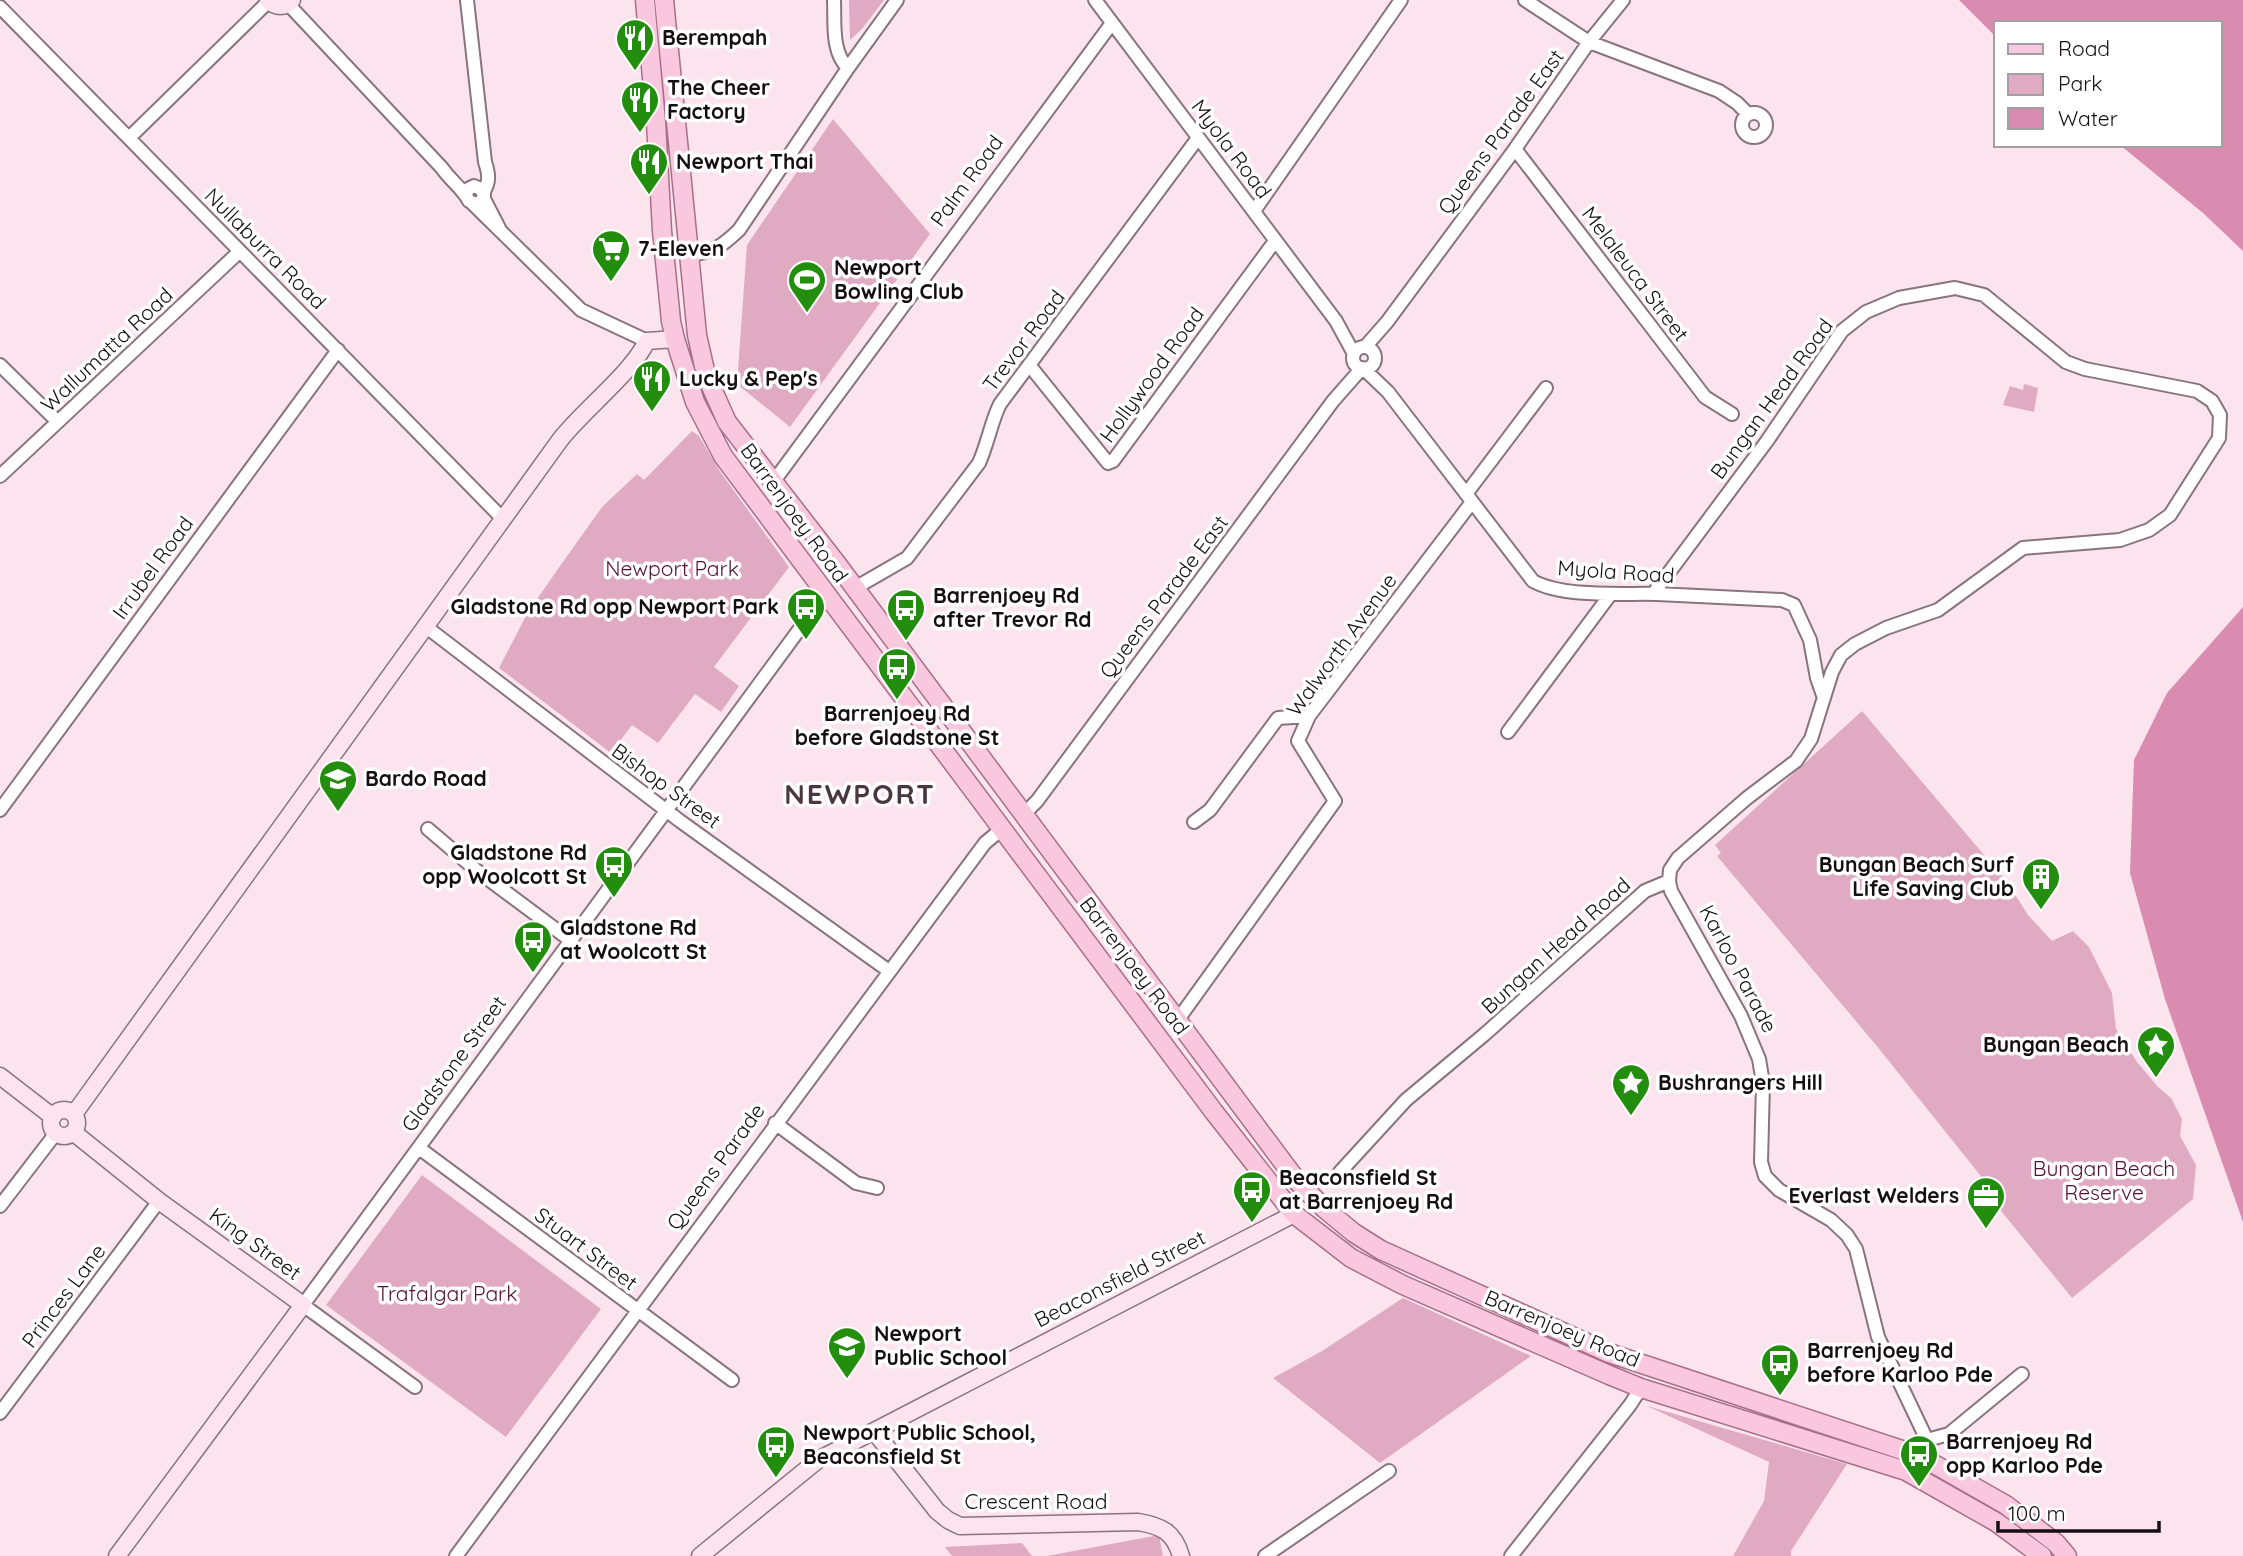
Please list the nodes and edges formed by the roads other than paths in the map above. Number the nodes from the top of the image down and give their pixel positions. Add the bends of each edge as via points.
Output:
1 (467, 0) edge
2 (645, 0) edge
3 (664, 0) edge
4 (834, 0) edge
5 (897, 0) edge
6 (1095, 0) edge
7 (1401, 0) edge
8 (1525, 0) edge
9 (1623, 0) edge
10 (269, 1) edge
11 (290, 2) edge
12 (0, 7) edge
13 (1112, 23) junction
14 (1589, 42) junction
15 (848, 68) junction
16 (1748, 114) dead end
17 (130, 137) junction
18 (1198, 138) junction
19 (1515, 149) junction
20 (475, 194) junction
21 (1254, 211) junction
22 (662, 231) junction
23 (1275, 241) junction
24 (239, 252) junction
25 (690, 254) junction
26 (666, 277) junction
27 (697, 335) junction
28 (675, 339) junction
29 (647, 341) junction
30 (338, 350) junction
31 (1364, 358) junction
32 (0, 365) edge
33 (1030, 366) junction
34 (1546, 388) dead end
35 (1732, 414) dead end
36 (58, 422) junction
37 (0, 476) edge
38 (774, 481) junction
39 (755, 497) junction
40 (1469, 498) junction
41 (503, 519) junction
42 (855, 588) junction
43 (1653, 594) junction
44 (1610, 595) junction
45 (828, 598) junction
46 (425, 626) junction
47 (1824, 698) junction
48 (1309, 716) junction
49 (1508, 732) dead end
50 (0, 810) edge
51 (667, 810) junction
52 (1023, 815) junction
53 (1194, 822) dead end
54 (1003, 828) junction
55 (428, 829) dead end
56 (1669, 881) junction
57 (570, 940) junction
58 (889, 971) junction
59 (1177, 1021) junction
60 (0, 1076) edge
61 (74, 1114) junction
62 (775, 1123) junction
63 (55, 1125) junction
64 (74, 1132) junction
65 (419, 1148) junction
66 (1340, 1172) dead end
67 (877, 1188) dead end
68 (1314, 1200) junction
69 (159, 1201) junction
70 (0, 1206) edge
71 (1294, 1214) junction
72 (303, 1305) junction
73 (638, 1312) junction
74 (2022, 1374) dead end
75 (732, 1380) dead end
76 (415, 1387) dead end
77 (1641, 1388) junction
78 (0, 1413) edge
79 (874, 1431) junction
80 (1924, 1448) junction
81 (1389, 1471) dead end
82 (1924, 1480) junction
83 (117, 1556) edge
84 (456, 1556) edge
85 (700, 1556) edge
86 (1181, 1556) edge
87 (1265, 1556) edge
88 (1511, 1556) edge
89 (2042, 1556) edge
90 (2067, 1556) edge

1 - 20 street via 489,182
2 - 22 main road, Barrenjoey Road
3 - 25 main road, Barrenjoey Road
4 - 15 street via 836,46
5 - 15 street
6 - 13 street, Myola Road
7 - 21 street
8 - 14 street
9 - 14 street, Queens Parade East
10 - 11 street via 278,6
10 - 17 street
11 - 20 street via 442,168
12 - 17 street, Nullaburra Road
13 - 18 street, Myola Road
13 - 38 street, Palm Road
14 - 16 street via 1719,91
14 - 19 street, Queens Parade East
15 - 25 street via 739,230 714,250
17 - 24 street, Nullaburra Road
18 - 21 street, Myola Road
18 - 33 street, Trevor Road
19 - 31 street, Queens Parade East
19 - 35 street, Melaleuca Street via 1705,397
20 - 29 street via 499,228 581,310
21 - 23 street, Myola Road
22 - 25 main road
22 - 26 main road, Barrenjoey Road
23 - 31 street, Myola Road
23 - 33 street, Hollywood Road via 1113,461 1108,463
24 - 30 street, Nullaburra Road
24 - 36 street, Wallumatta Road
25 - 26 main road
25 - 27 main road, Barrenjoey Road
26 - 28 main road, Barrenjoey Road
27 - 28 main road
27 - 38 main road, Barrenjoey Road via 706,375 727,422
28 - 29 street
28 - 39 main road, Barrenjoey Road via 706,427
29 - 41 street via 633,362 569,428
30 - 41 street, Nullaburra Road
30 - 50 street, Irrubel Road
31 - 40 street, Myola Road
31 - 52 street, Queens Parade East
32 - 36 street
33 - 42 street, Trevor Road via 994,416 979,463 908,558
34 - 40 street, Walworth Avenue
36 - 37 street, Wallumatta Road
38 - 39 main road, Palm Road
38 - 42 main road, Barrenjoey Road
39 - 45 main road, Barrenjoey Road
40 - 44 street, Myola Road via 1533,581
40 - 48 street, Walworth Avenue
41 - 46 street
42 - 45 main road
42 - 52 main road, Barrenjoey Road
43 - 44 street, Myola Road
43 - 47 street, Myola Road via 1782,600 1794,605 1810,640
43 - 47 street, Bungan Head Road via 1842,331 1866,312 1899,298 1955,288 1984,295 2066,362 2197,391 2212,401 2220,415 2219,438 2169,515 2149,530 2120,540 2023,548 1938,610 1886,628 1855,645 1832,672
44 - 49 street
45 - 51 street, Gladstone Street via 804,623
45 - 54 main road, Barrenjoey Road
46 - 51 street, Bishop Street
46 - 61 street
47 - 56 street, Bungan Head Road via 1811,739 1796,761 1678,858
48 - 53 street via 1278,719 1210,810
48 - 59 street, Walworth Avenue via 1298,741 1335,801
51 - 57 street, Gladstone Street
51 - 58 street, Bishop Street
52 - 54 main road, Queens Parade
52 - 59 main road, Barrenjoey Road
54 - 58 street, Queens Parade via 985,843
54 - 71 main road, Barrenjoey Road
55 - 57 street
56 - 66 street, Bungan Head Road via 1645,891 1406,1100
56 - 80 street, Karloo Parade via 1759,1059 1765,1176 1779,1190 1831,1220 1856,1249 1878,1337
57 - 65 street, Gladstone Street
58 - 62 street, Queens Parade
59 - 68 main road, Barrenjoey Road
60 - 63 street
61 - 63 street via 65,1110
61 - 64 street
62 - 67 street via 856,1184
62 - 73 street, Queens Parade
63 - 64 street via 67,1136
63 - 70 street
64 - 69 street, King Street
65 - 72 street, Gladstone Street
65 - 73 street, Stuart Street
68 - 71 main road, Beaconsfield Street
68 - 80 main road, Barrenjoey Road via 1381,1250 1609,1353
69 - 72 street, King Street
69 - 78 street, Princes Lane
71 - 77 main road, Barrenjoey Road via 1351,1258 1404,1285
71 - 79 street, Beaconsfield Street
72 - 76 street, King Street
72 - 83 street, Gladstone Street
73 - 75 street, Stuart Street
73 - 84 street, Queens Parade
74 - 80 street via 1949,1434
77 - 82 main road, Barrenjoey Road via 1865,1457
77 - 88 street
79 - 85 street, Beaconsfield Street via 818,1460
79 - 86 street, Crescent Road via 937,1511 960,1526 1138,1522 1172,1535
80 - 82 main road, Karloo Parade
80 - 90 main road, Barrenjoey Road via 2006,1505
81 - 87 street
82 - 89 main road, Barrenjoey Road via 1996,1522

